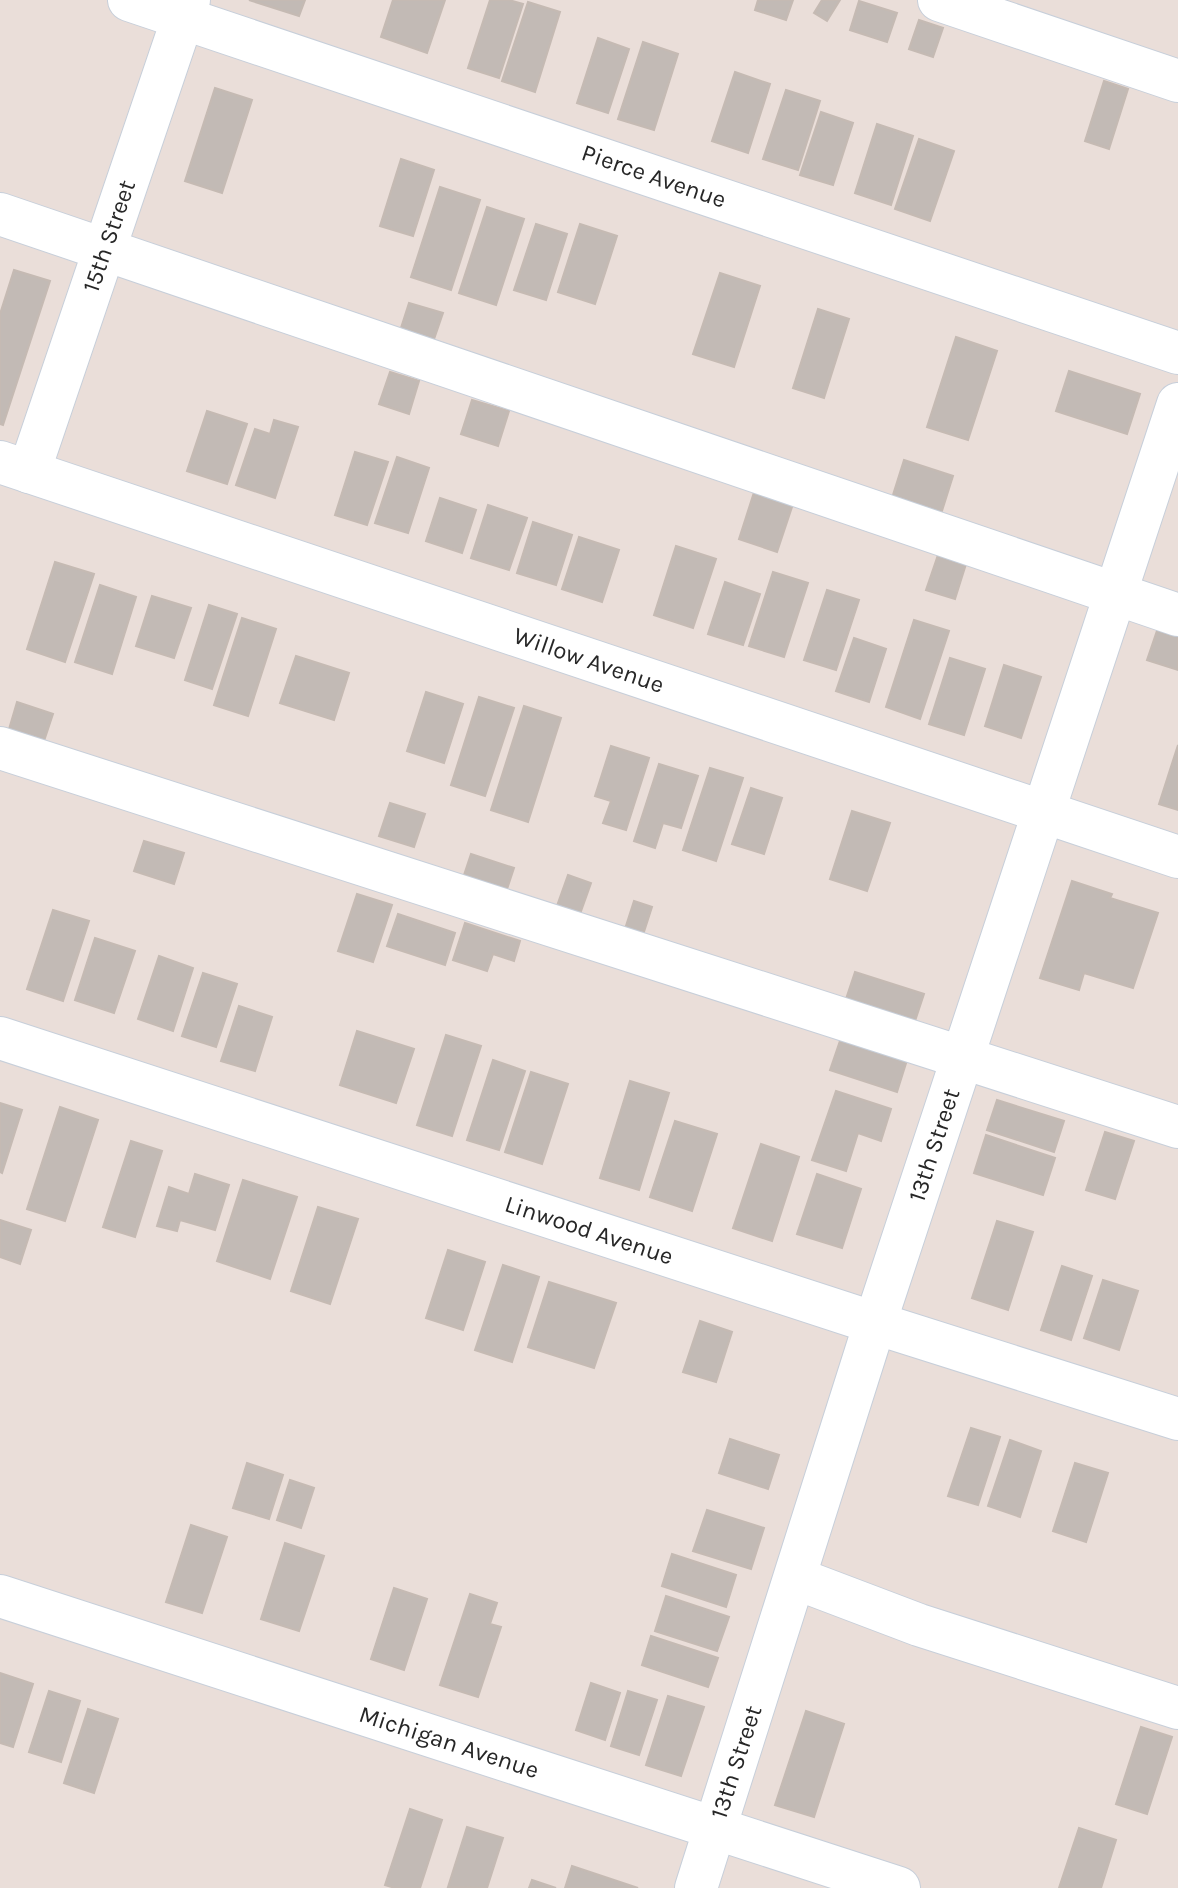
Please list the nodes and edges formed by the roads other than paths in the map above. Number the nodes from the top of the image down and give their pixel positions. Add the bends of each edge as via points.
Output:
1 (129, 0) edge
2 (939, 0) edge
3 (186, 9) edge
4 (1178, 81) edge
5 (0, 214) edge
6 (105, 249) junction
7 (1178, 353) edge
8 (1178, 404) edge
9 (14, 467) edge
10 (1115, 594) junction
11 (1178, 615) edge
12 (0, 748) edge
13 (1042, 812) junction
14 (1178, 857) edge
15 (0, 1038) edge
16 (963, 1056) junction
17 (1178, 1127) edge
18 (875, 1323) junction
19 (1178, 1419) edge
20 (795, 1578) junction
21 (0, 1596) edge
22 (1178, 1708) edge
23 (715, 1829) junction
24 (696, 1888) edge
25 (899, 1888) edge

1 - 3 street, Pierce Avenue
2 - 4 street
3 - 6 street, 15th Street
3 - 7 street, Pierce Avenue
5 - 6 street
6 - 9 street, 15th Street
6 - 10 street
8 - 10 street, 13th Street
9 - 13 street, Willow Avenue
10 - 11 street
10 - 13 street, 13th Street
12 - 16 street
13 - 14 street, Willow Avenue
13 - 16 street, 13th Street
15 - 18 street, Linwood Avenue
16 - 17 street
16 - 18 street, 13th Street
18 - 19 street, Linwood Avenue
18 - 20 street, 13th Street
20 - 22 street via 919,1625
20 - 23 street, 13th Street
21 - 23 street, Michigan Avenue
23 - 24 street, 13th Street
23 - 25 street, Michigan Avenue

